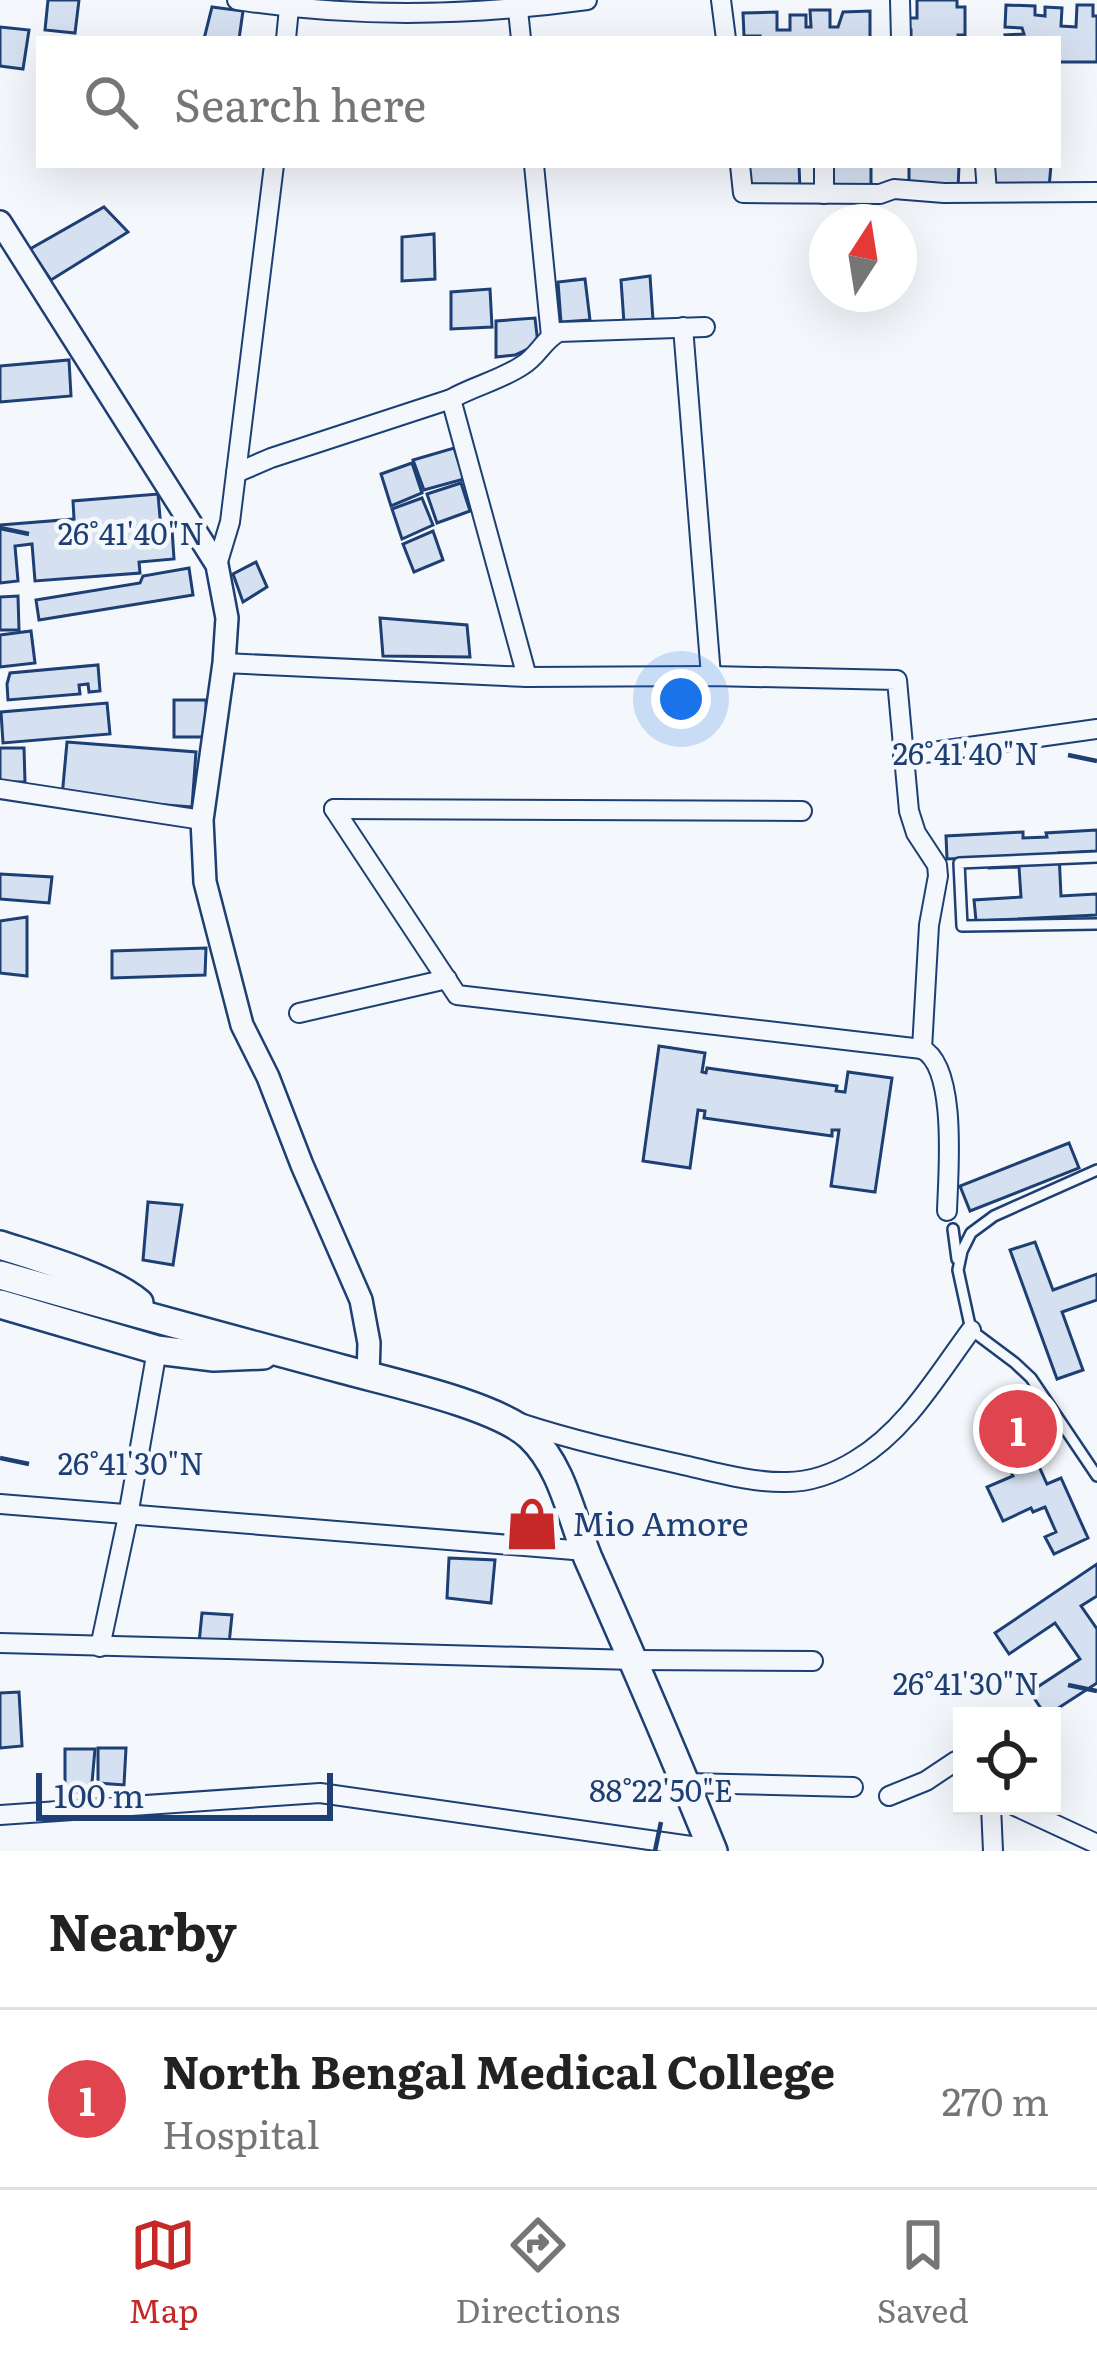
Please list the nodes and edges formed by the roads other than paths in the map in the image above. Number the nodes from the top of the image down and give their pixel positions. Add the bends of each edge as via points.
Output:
1 (237, 0) edge
2 (587, 0) edge
3 (721, 0) edge
4 (900, 0) edge
5 (289, 8) junction
6 (518, 10) junction
7 (286, 36) edge
8 (521, 36) edge
9 (726, 36) edge
10 (901, 36) edge
11 (274, 168) edge
12 (534, 168) edge
13 (740, 168) edge
14 (824, 168) edge
15 (904, 168) edge
16 (985, 168) edge
17 (904, 190) junction
18 (987, 192) junction
19 (1097, 192) edge
20 (824, 194) junction
21 (0, 222) edge
22 (683, 327) junction
23 (705, 327) dead end
24 (550, 335) junction
25 (451, 399) junction
26 (236, 473) junction
27 (217, 565) junction
28 (224, 663) junction
29 (711, 676) junction
30 (527, 677) junction
31 (1097, 729) edge
32 (903, 756) junction
33 (0, 789) edge
34 (802, 811) dead end
35 (202, 820) junction
36 (1097, 857) edge
37 (960, 875) junction
38 (938, 876) junction
39 (1097, 924) edge
40 (446, 979) junction
41 (299, 1013) dead end
42 (922, 1049) junction
43 (1097, 1170) edge
44 (950, 1220) joint
45 (0, 1245) edge
46 (958, 1270) junction
47 (0, 1275) edge
48 (0, 1304) edge
49 (155, 1316) junction
50 (971, 1330) junction
51 (157, 1350) junction
52 (285, 1353) junction
53 (368, 1376) junction
54 (504, 1417) junction
55 (1097, 1476) edge
56 (0, 1504) edge
57 (128, 1516) junction
58 (586, 1551) junction
59 (0, 1643) edge
60 (100, 1647) junction
61 (634, 1660) junction
62 (813, 1661) dead end
63 (953, 1762) edge
64 (686, 1783) junction
65 (853, 1787) dead end
66 (889, 1796) dead end
67 (0, 1815) edge
68 (991, 1815) edge
69 (1034, 1815) edge
70 (1097, 1844) edge
71 (712, 1850) edge
72 (993, 1851) edge

1 - 5 street
2 - 6 street
3 - 9 street
4 - 10 street
5 - 6 street
5 - 7 street
6 - 8 street
11 - 26 street
12 - 24 street
13 - 20 street via 743,194
14 - 20 street
15 - 17 street
16 - 18 street
17 - 18 street
17 - 20 street
18 - 19 street
21 - 27 street
22 - 23 street
22 - 24 street
22 - 29 street
24 - 25 street via 518,369
25 - 26 street
25 - 30 street
26 - 27 street
27 - 28 street via 227,618
28 - 30 street
28 - 35 street
29 - 30 street
29 - 32 street via 897,680
31 - 32 street
32 - 38 street via 909,812
33 - 35 street
34 - 40 street via 334,809
35 - 53 street via 206,882 238,1013 361,1300
36 - 37 lane via 959,863
37 - 38 lane
37 - 39 lane via 962,926
38 - 42 street
40 - 41 street
40 - 42 street via 457,995
42 - 44 street via 943,1084
43 - 46 lane via 978,1226
44 - 46 lane
45 - 49 main road via 130,1295
46 - 50 lane
47 - 49 main road
48 - 51 main road
49 - 52 main road
50 - 54 street via 900,1425 859,1459 811,1480 738,1478
50 - 55 lane via 1031,1378
51 - 52 main road
51 - 57 street
52 - 53 main road
53 - 54 main road
54 - 58 main road via 549,1461
56 - 57 street
57 - 58 street
57 - 60 street
58 - 61 main road
59 - 60 street
60 - 61 street
61 - 62 street
61 - 64 main road
63 - 66 street
64 - 65 street
64 - 71 main road
67 - 71 street via 320,1793
68 - 72 street
69 - 70 street

